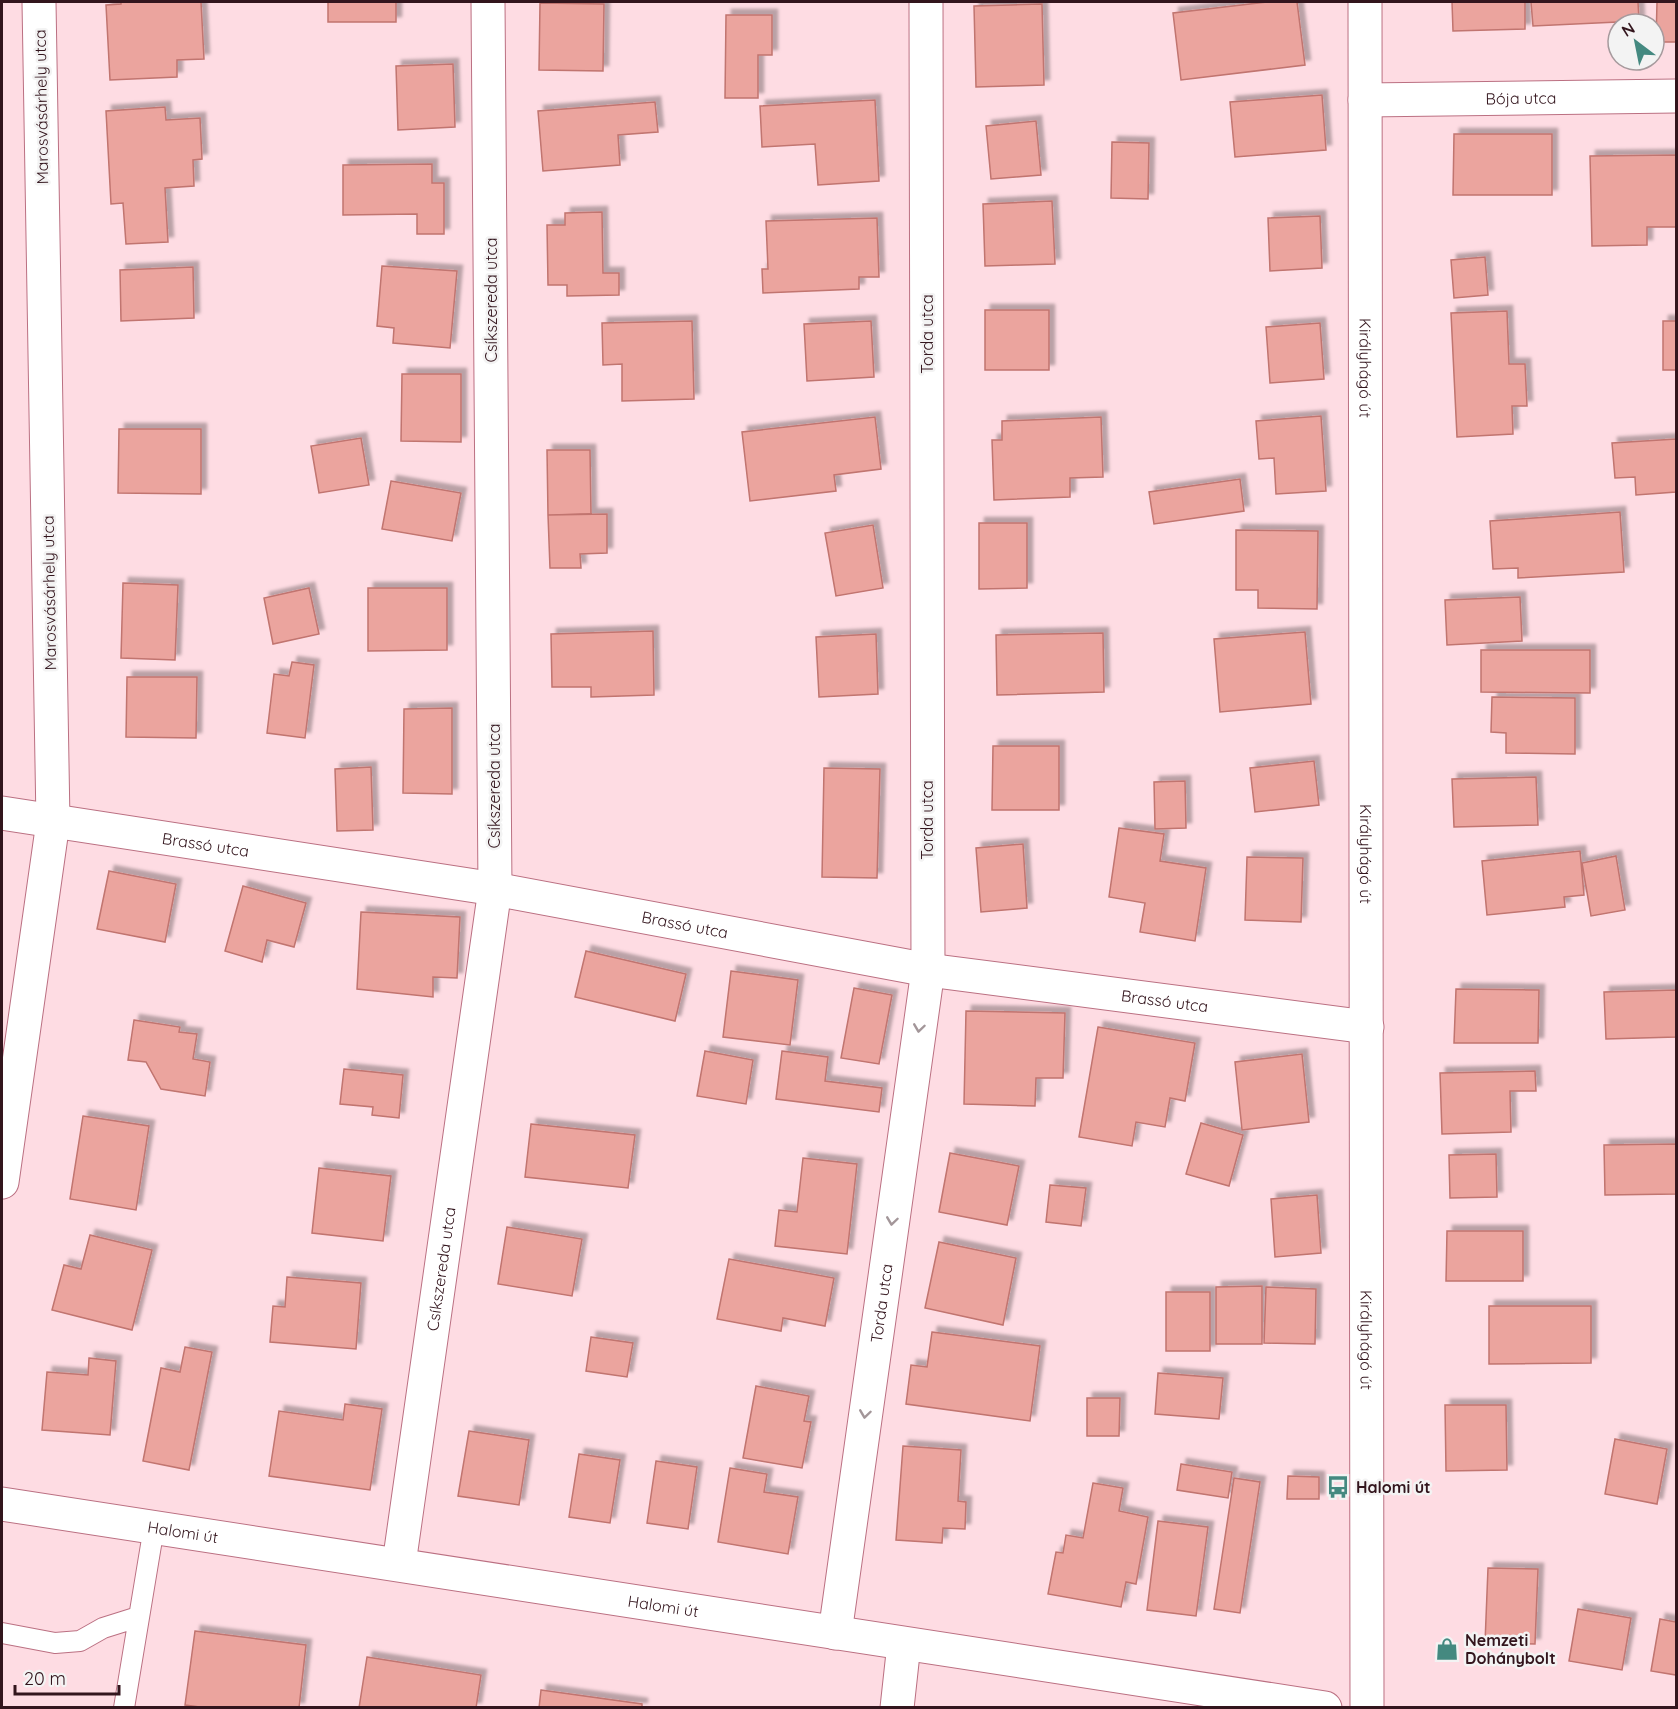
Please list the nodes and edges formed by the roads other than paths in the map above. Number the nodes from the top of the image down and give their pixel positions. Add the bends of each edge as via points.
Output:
1 (39, 2) edge
2 (488, 2) edge
3 (926, 2) edge
4 (1365, 2) edge
5 (1677, 96) edge
6 (1365, 100) junction
7 (2, 813) edge
8 (53, 822) junction
9 (495, 890) junction
10 (928, 970) junction
11 (1367, 1027) junction
12 (2, 1182) edge
13 (2, 1504) edge
14 (153, 1527) junction
15 (399, 1564) junction
16 (138, 1617) junction
17 (2, 1633) edge
18 (835, 1633) junction
19 (904, 1644) junction
20 (124, 1707) edge
21 (897, 1707) edge
22 (1324, 1707) edge
23 (1367, 1707) edge

1 - 8 street, Marosvásárhely utca
2 - 9 street, Csíkszereda utca
3 - 10 street, Torda utca
4 - 6 street, Királyhágó út
5 - 6 street, Bója utca
6 - 11 street, Királyhágó út
7 - 8 street, Brassó utca
8 - 9 street, Brassó utca
8 - 12 street, Marosvásárhely utca
9 - 10 street, Brassó utca
9 - 15 street, Csíkszereda utca
10 - 11 street, Brassó utca
10 -> 18 street, Torda utca
11 - 23 street, Királyhágó út
13 - 14 street, Halomi út
14 - 15 street, Halomi út
14 - 16 lane
15 - 18 street, Halomi út
16 - 17 lane via 103,1628 80,1641 55,1643
16 - 20 lane
18 - 19 street, Halomi út
19 - 21 street
19 - 22 street, Halomi út

